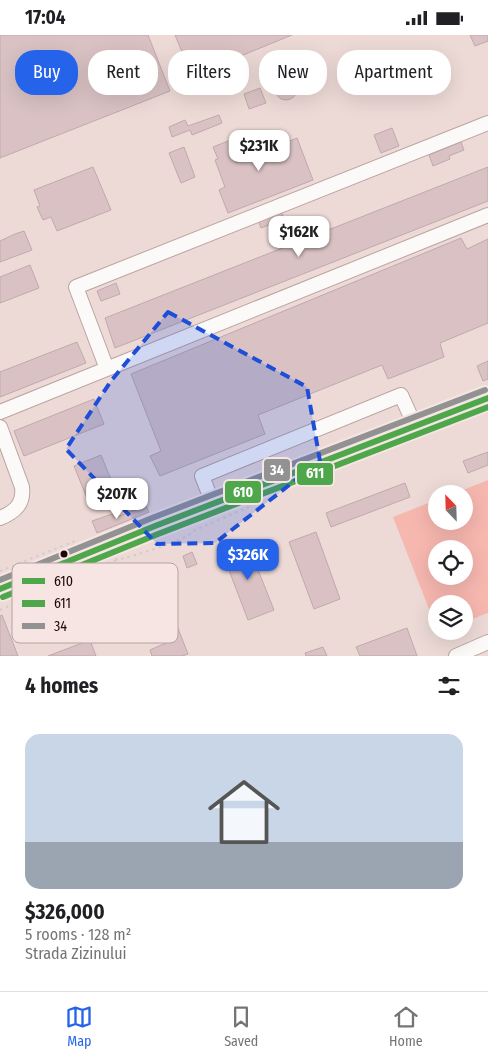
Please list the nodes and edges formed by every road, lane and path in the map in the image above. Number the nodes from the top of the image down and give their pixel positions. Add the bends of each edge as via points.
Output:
1 (488, 123) edge
2 (488, 215) edge
3 (107, 369) junction
4 (488, 398) edge
5 (0, 412) edge
6 (0, 427) edge
7 (415, 427) junction
8 (213, 504) junction
9 (0, 518) edge
10 (117, 560) dead end
11 (65, 563) edge
12 (110, 563) edge
13 (12, 584) edge
14 (0, 589) edge
15 (12, 604) edge
16 (0, 609) edge
17 (488, 642) edge
18 (456, 656) edge

1 - 3 street via 76,287
2 - 3 street
3 - 5 street
4 - 7 main road
6 - 9 street via 23,493 16,510
7 - 8 main road
7 - 8 street via 401,395 202,476
8 - 11 main road
10 - 12 path
13 - 14 main road
15 - 16 path
17 - 18 street

